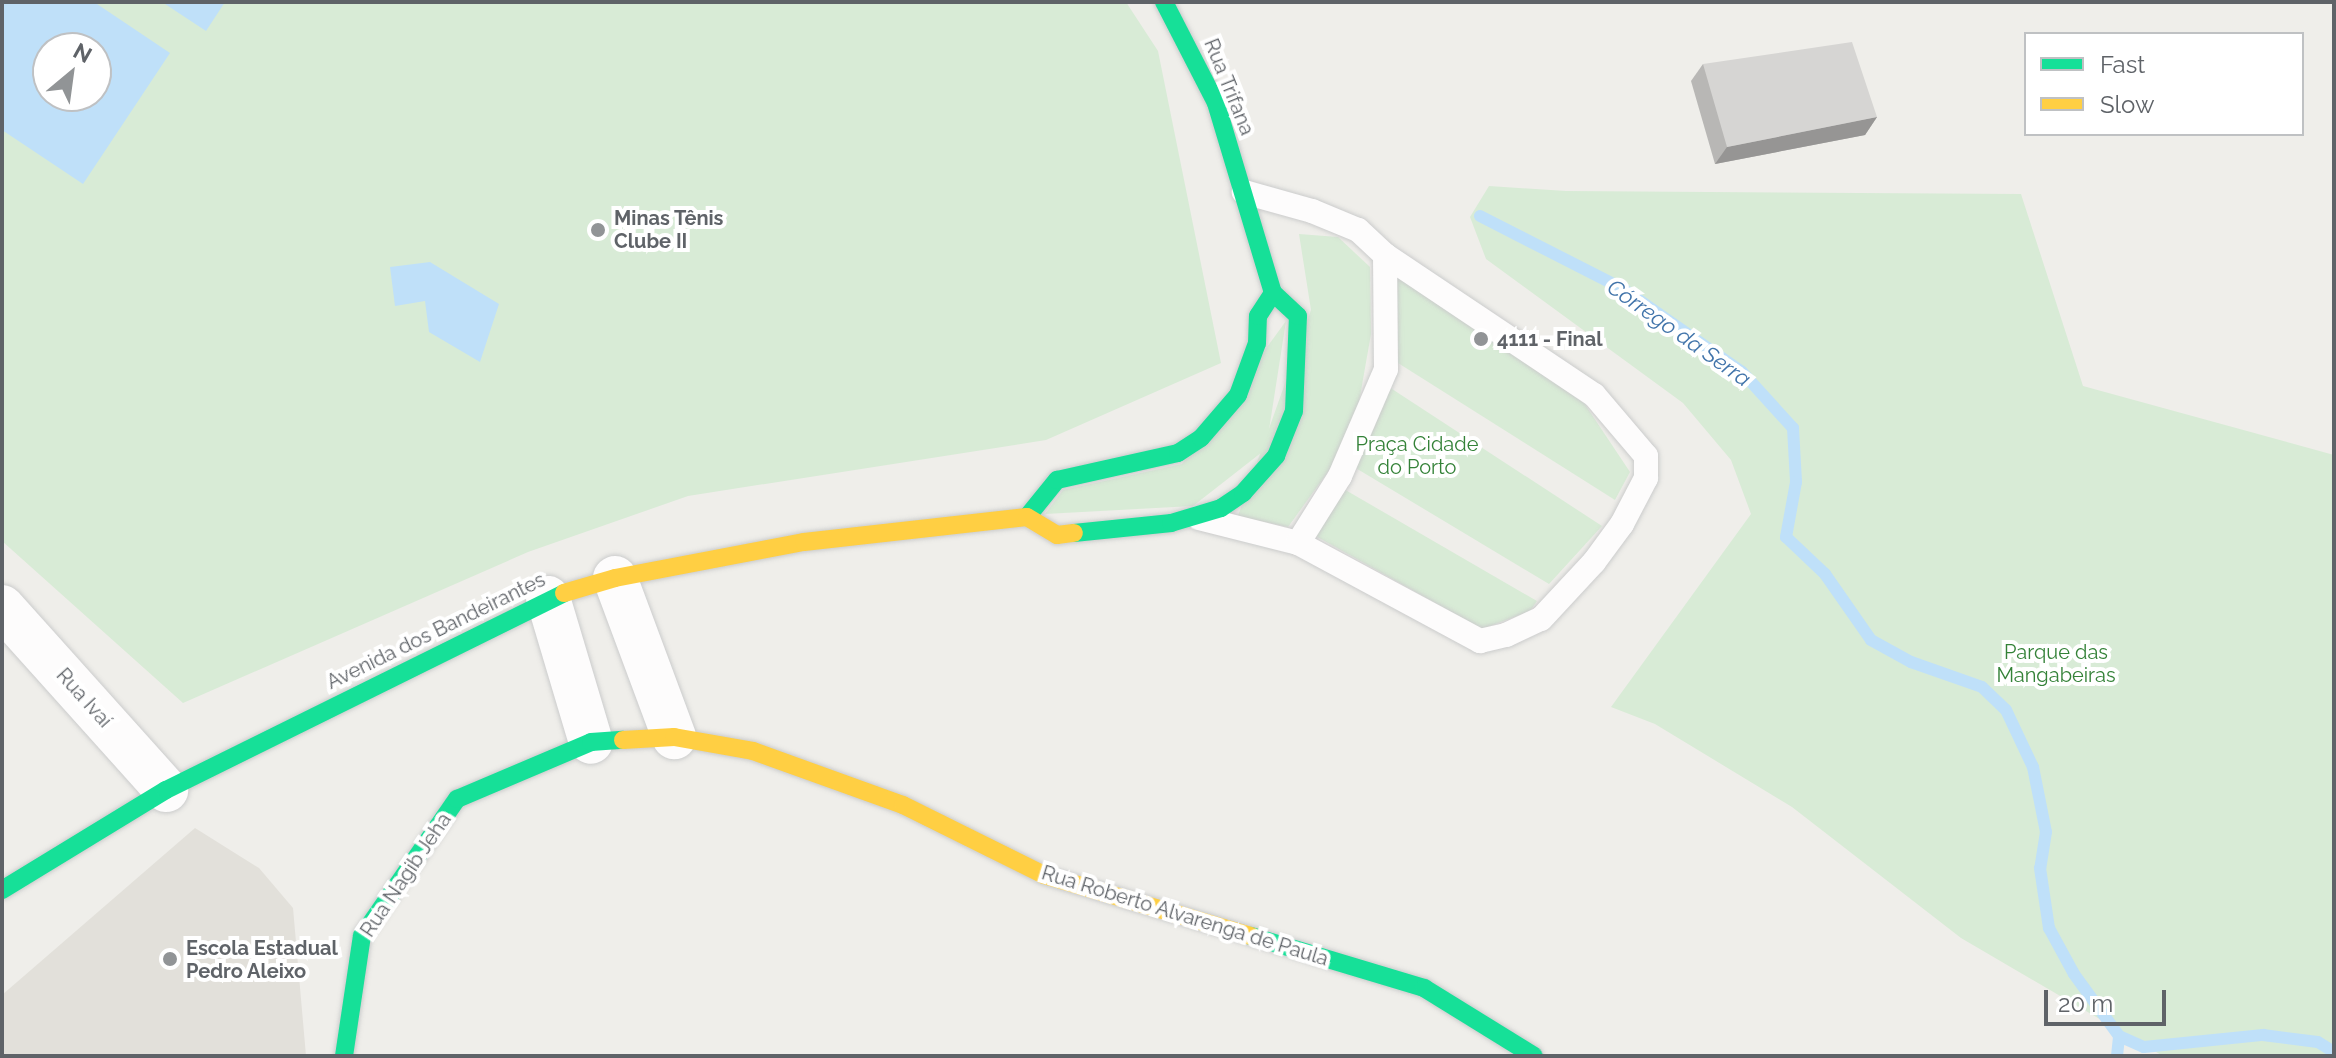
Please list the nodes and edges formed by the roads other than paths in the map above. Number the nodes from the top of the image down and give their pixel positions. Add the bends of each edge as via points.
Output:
1 (1164, 2) edge
2 (1244, 192) junction
3 (1385, 255) junction
4 (1273, 293) junction
5 (1027, 517) junction
6 (1197, 518) junction
7 (1298, 543) junction
8 (615, 578) junction
9 (548, 598) junction
10 (2, 607) edge
11 (674, 737) junction
12 (591, 742) junction
13 (166, 790) junction
14 (2, 890) edge
15 (344, 1056) edge
16 (1534, 1056) edge

1 - 2 street, Rua Trifana via 1216,103
2 - 3 lane via 1358,230
2 - 4 street
3 - 7 lane via 1386,369 1340,476
3 - 7 lane via 1594,395 1646,456 1646,478 1622,524 1541,619 1480,641
4 - 5 street via 1258,316 1257,343 1238,395 1201,438 1178,453 1057,480
4 - 6 street via 1298,316 1294,411 1287,434 1269,465 1243,493
5 - 6 street via 1057,535
5 - 8 street, Avenida dos Bandeirantes via 804,542
6 - 7 lane
8 - 9 street, Avenida dos Bandeirantes
8 - 11 street
9 - 12 street
9 - 13 street, Avenida dos Bandeirantes
10 - 13 street, Rua Ivaí
11 - 12 street, Rua Roberto Alvarenga de Paula
11 - 16 street, Rua Roberto Alvarenga de Paula via 753,751 903,805 1044,875 1424,988
12 - 15 street, Rua Nagib Jeha via 457,799 362,936
13 - 14 street, Avenida dos Bandeirantes

